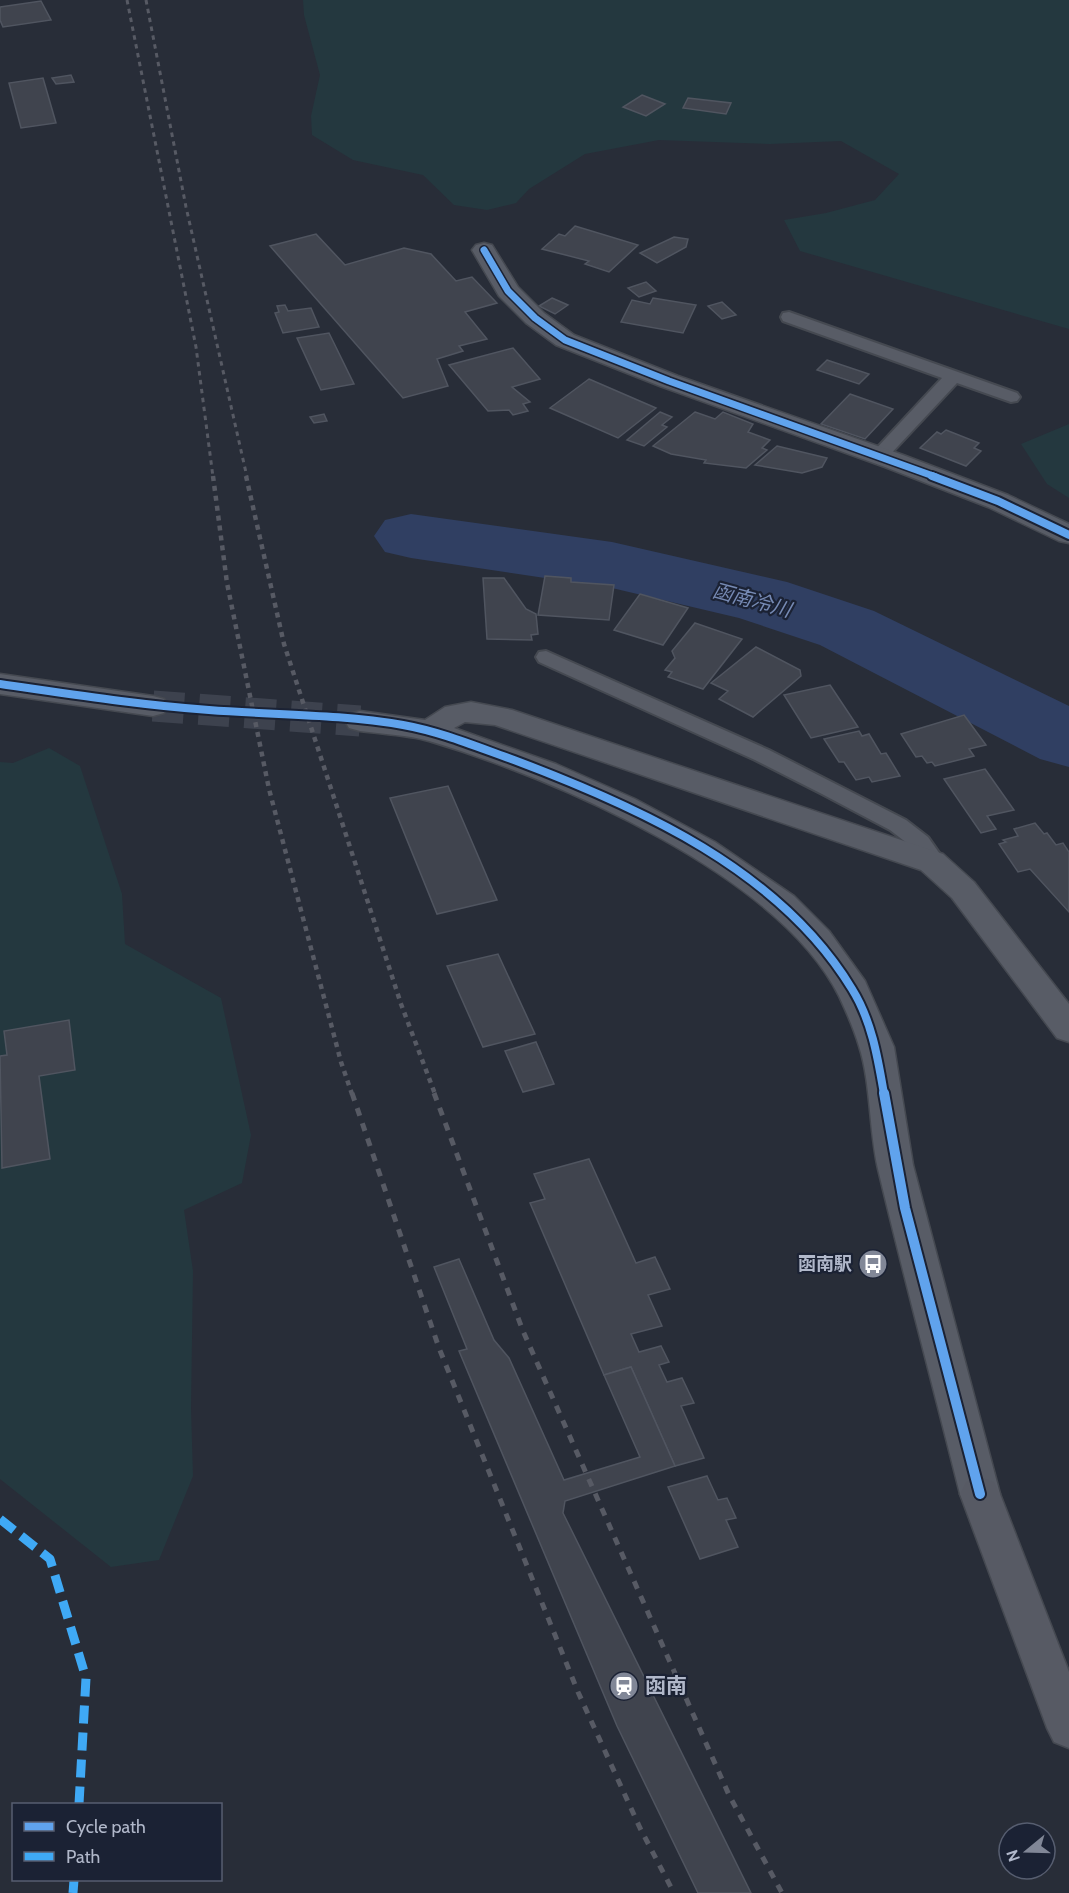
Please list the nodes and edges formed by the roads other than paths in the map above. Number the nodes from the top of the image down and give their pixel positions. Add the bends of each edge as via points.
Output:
1 (484, 250) dead end
2 (789, 316) dead end
3 (953, 377) junction
4 (1011, 397) dead end
5 (879, 456) junction
6 (1069, 535) edge
7 (546, 657) dead end
8 (0, 684) edge
9 (153, 706) tunnel mouth
10 (360, 721) tunnel mouth
11 (431, 731) junction
12 (938, 867) junction
13 (1069, 1029) edge
14 (980, 1494) joint
15 (1069, 1728) edge

1 - 5 street via 508,291 565,340
2 - 3 lane
3 - 4 lane
3 - 5 lane
5 - 6 street via 998,501
7 - 12 lane via 762,755 898,825 920,842
8 - 9 street
10 - 11 street
11 - 12 street via 458,712 472,710 501,717
11 - 14 street via 545,771 624,806 704,850 783,904 817,939 853,990 877,1047 895,1165
12 - 13 street via 963,890
14 - 15 main road

